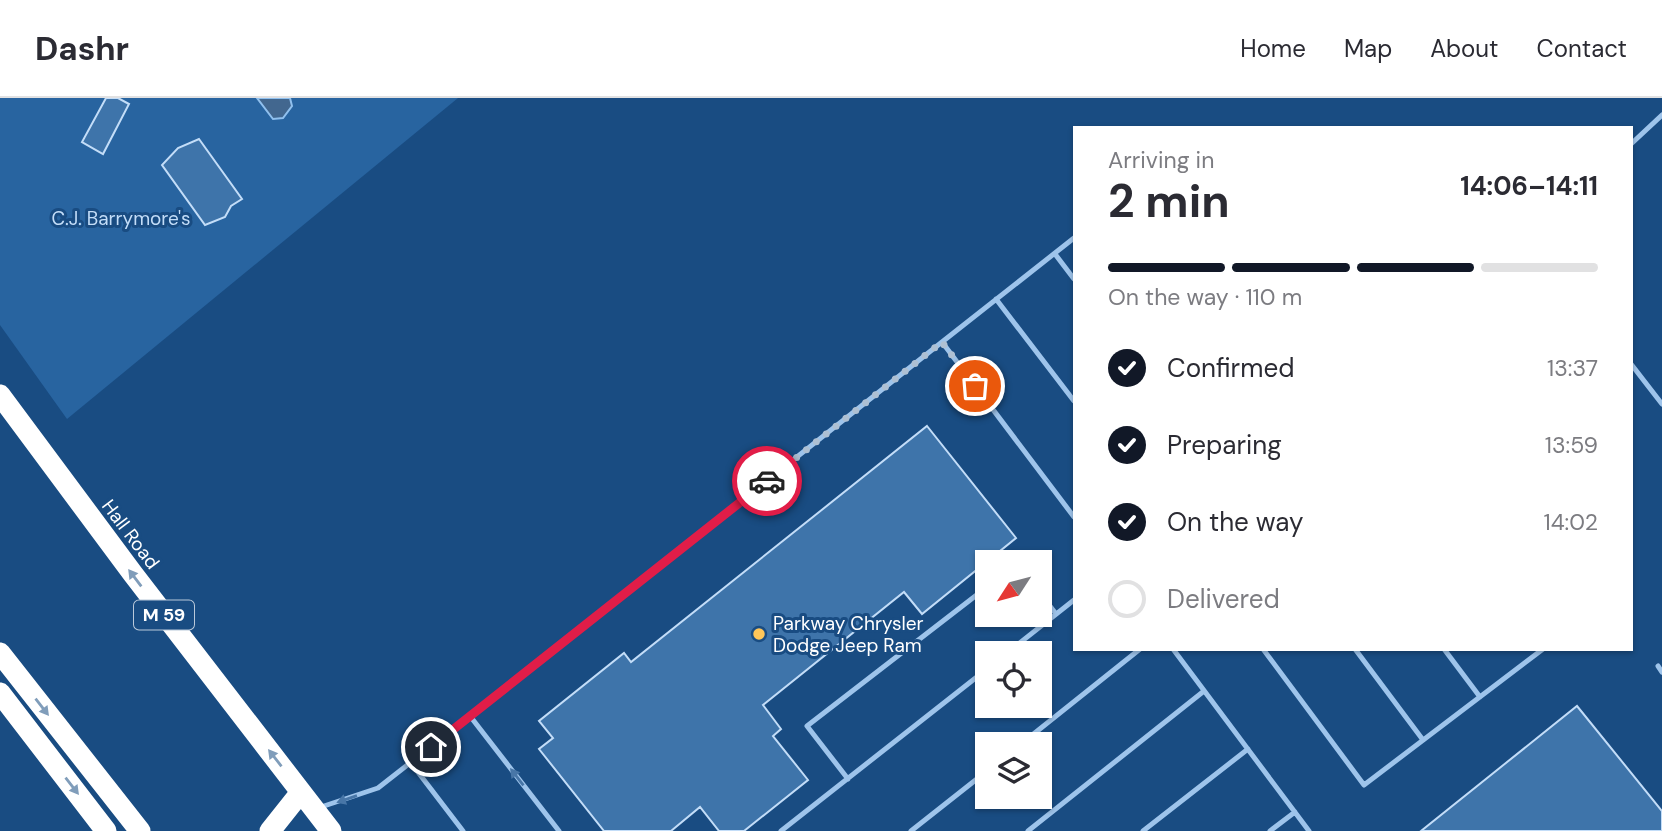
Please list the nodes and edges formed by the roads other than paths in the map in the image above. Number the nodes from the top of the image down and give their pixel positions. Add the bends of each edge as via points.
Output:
1 (1662, 115) edge
2 (1633, 142) edge
3 (1073, 239) edge
4 (1055, 254) junction
5 (1073, 278) edge
6 (996, 299) junction
7 (942, 342) junction
8 (1633, 367) edge
9 (0, 395) edge
10 (1073, 400) edge
11 (1662, 404) edge
12 (1073, 516) edge
13 (975, 596) edge
14 (1073, 601) edge
15 (1052, 609) edge
16 (1056, 614) junction
17 (1022, 641) edge
18 (1137, 651) edge
19 (1174, 651) edge
20 (1264, 651) edge
21 (1356, 651) edge
22 (1446, 651) edge
23 (1531, 651) edge
24 (1541, 651) edge
25 (0, 653) edge
26 (1535, 656) junction
27 (1657, 666) dead end
28 (1662, 672) edge
29 (975, 678) edge
30 (1204, 691) junction
31 (0, 694) edge
32 (1480, 697) junction
33 (470, 716) junction
34 (1036, 732) edge
35 (1423, 740) junction
36 (1248, 749) junction
37 (411, 763) junction
38 (848, 779) junction
39 (975, 780) edge
40 (301, 792) junction
41 (315, 810) junction
42 (1295, 812) junction
43 (106, 831) edge
44 (140, 831) edge
45 (270, 831) edge
46 (331, 831) edge
47 (463, 831) edge
48 (559, 831) edge
49 (781, 831) edge
50 (911, 831) edge
51 (1028, 831) edge
52 (1143, 831) edge
53 (1270, 831) edge
54 (1309, 831) edge

1 - 2 lane
3 - 4 lane
4 - 5 lane
4 - 6 lane
6 - 7 lane
6 - 10 lane
7 - 12 lane
7 - 33 lane
8 - 11 lane
40 -> 9 highway, Hall Road / M 59
13 - 38 lane via 807,726
14 - 16 lane
15 - 16 lane
16 - 17 lane
18 - 34 lane
19 - 30 lane
20 - 35 lane via 1364,785
21 - 35 lane
22 - 32 lane
23 - 26 lane
24 - 26 lane
25 -> 44 highway
26 - 32 lane
27 - 28 lane
29 - 38 lane
30 - 36 lane
30 - 51 lane
31 -> 43 highway
32 - 35 lane
33 - 37 lane
48 -> 33 lane
36 - 42 lane
36 - 52 lane
37 -> 41 lane via 378,788
37 - 47 lane
38 - 49 lane
39 - 50 lane
40 - 41 highway, Hall Road / M 59
40 - 45 highway
41 - 46 highway, Hall Road / M 59
42 - 53 lane
42 - 54 lane

